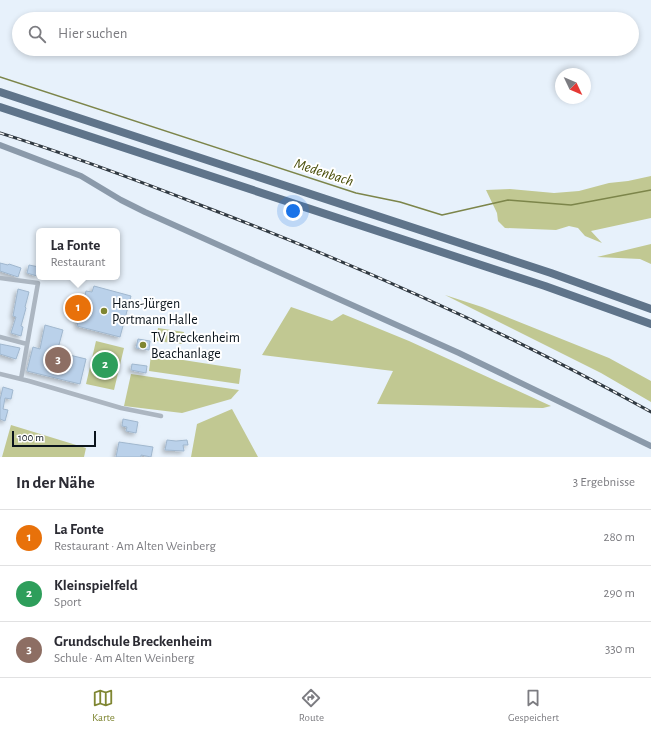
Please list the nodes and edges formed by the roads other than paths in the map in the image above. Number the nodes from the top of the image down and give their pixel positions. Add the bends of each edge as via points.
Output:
1 (0, 92) edge
2 (0, 107) edge
3 (0, 145) edge
4 (0, 278) edge
5 (651, 309) edge
6 (651, 324) edge
7 (0, 337) edge
8 (27, 344) junction
9 (0, 374) edge
10 (21, 379) junction
11 (161, 416) dead end
12 (651, 446) edge

1 - 5 highway via 551,273
2 - 6 highway via 545,286
3 - 12 main road via 81,176 139,210 459,353
4 - 8 street via 38,283
7 - 8 street
8 - 10 street
9 - 10 street
10 - 11 street via 96,401

